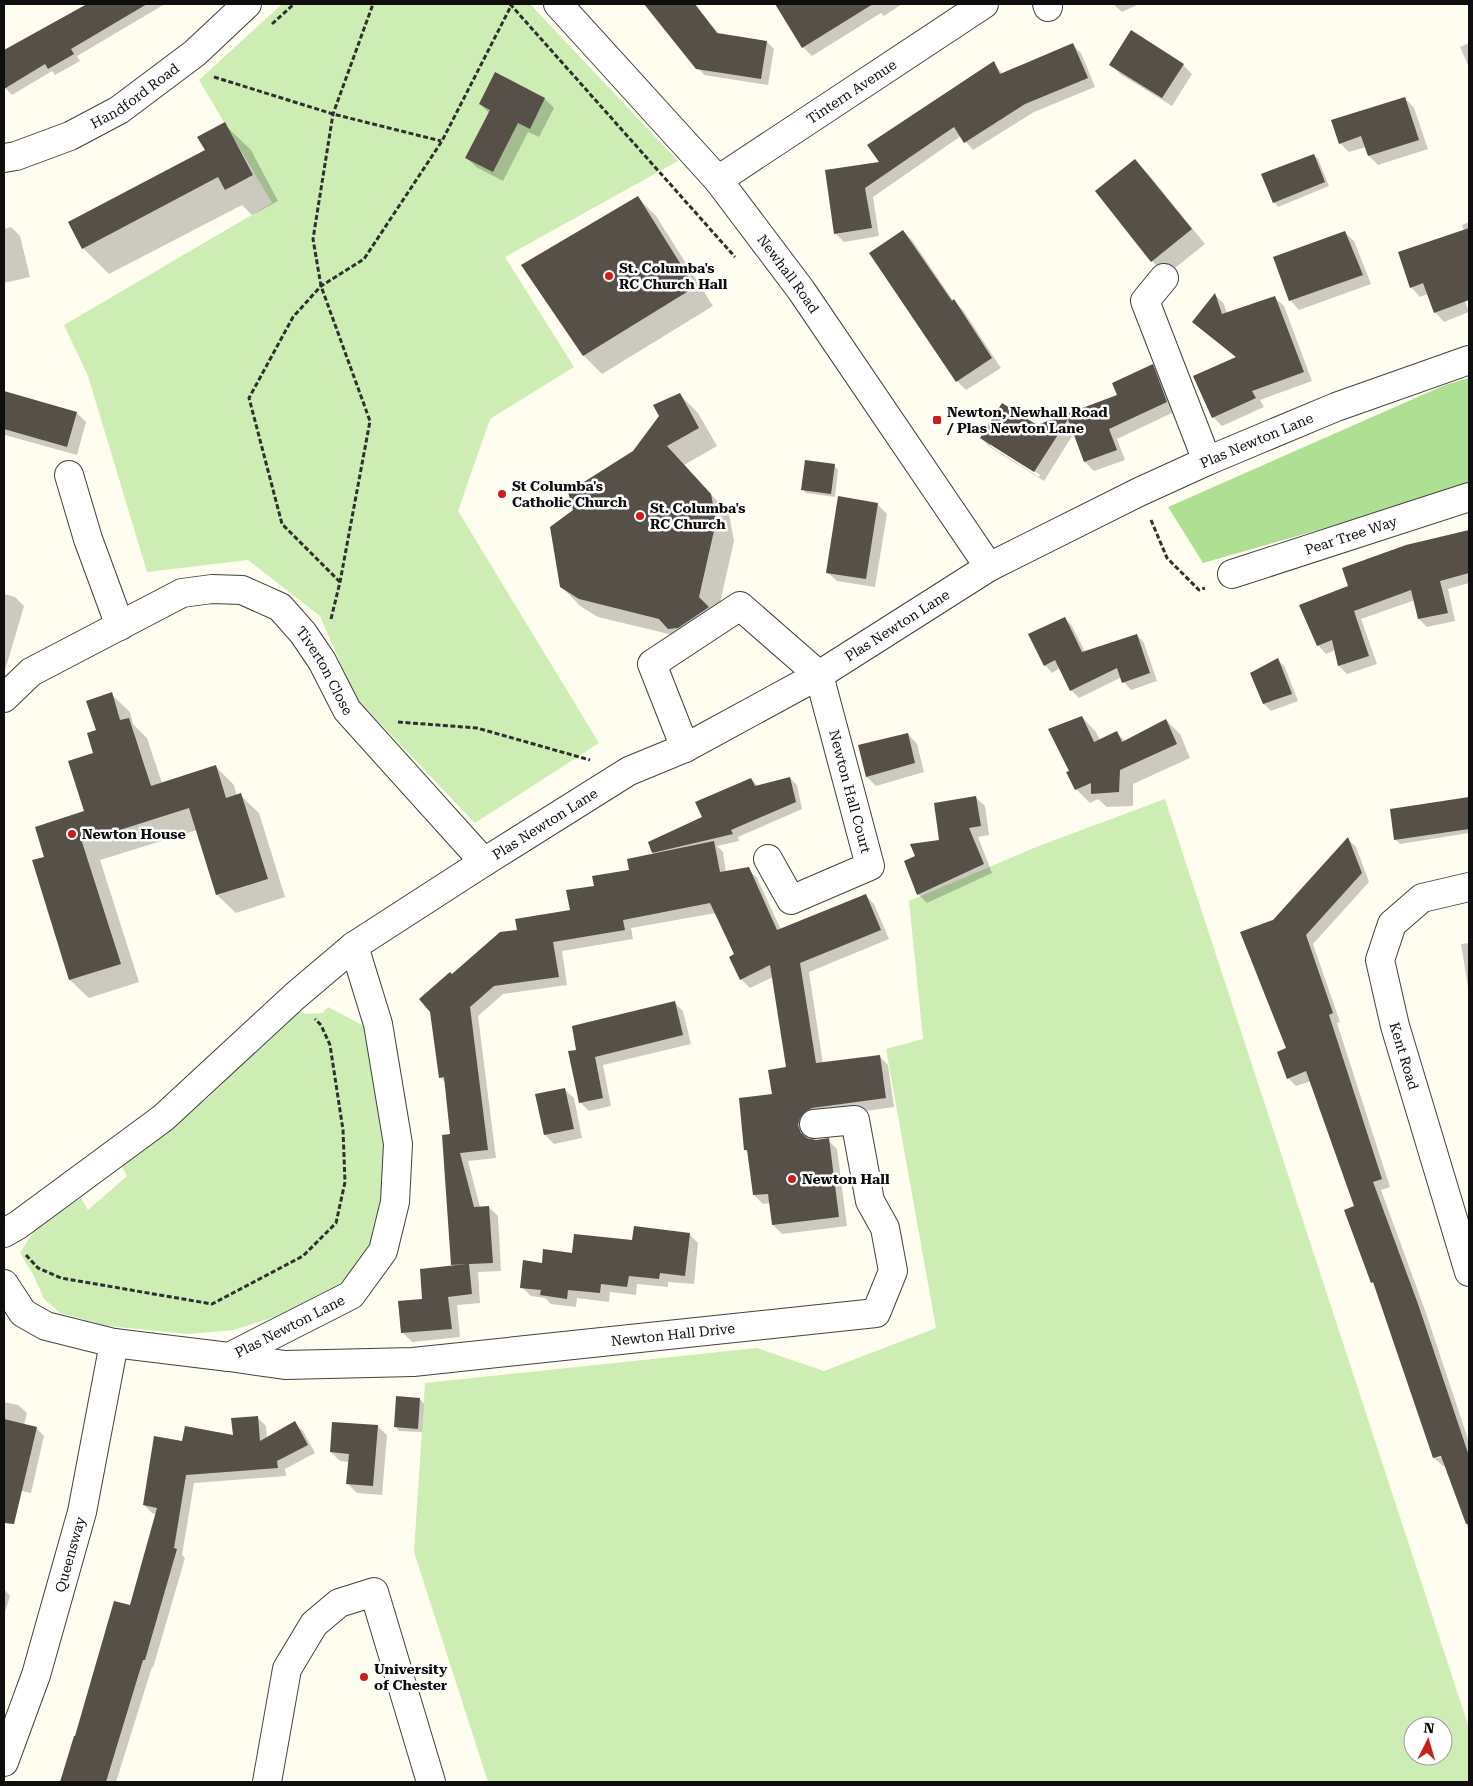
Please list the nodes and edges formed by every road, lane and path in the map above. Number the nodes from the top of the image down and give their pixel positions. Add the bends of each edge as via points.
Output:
1 (247, 4) edge
2 (373, 4) edge
3 (511, 4) edge
4 (558, 4) edge
5 (984, 4) edge
6 (195, 53) junction
7 (333, 114) junction
8 (442, 141) junction
9 (4, 158) edge
10 (718, 180) junction
11 (740, 262) dead end
12 (1164, 278) dead end
13 (321, 286) junction
14 (1469, 360) edge
15 (1207, 461) junction
16 (69, 475) dead end
17 (1139, 492) junction
18 (1469, 497) edge
19 (989, 566) junction
20 (1232, 574) joint
21 (340, 582) junction
22 (120, 626) junction
23 (322, 661) junction
24 (819, 675) junction
25 (4, 698) edge
26 (393, 721) dead end
27 (685, 748) junction
28 (629, 771) junction
29 (768, 859) dead end
30 (484, 862) junction
31 (1469, 887) edge
32 (354, 946) junction
33 (295, 996) junction
34 (814, 1124) dead end
35 (11, 1229) edge
36 (1469, 1272) edge
37 (4, 1284) edge
38 (114, 1343) junction
39 (229, 1357) junction
40 (4, 1762) edge
41 (267, 1782) edge
42 (431, 1782) edge

1 - 6 street, Handford Road
2 - 7 path
3 - 8 path
3 - 11 path
4 - 10 street, Newhall Road
5 - 10 street, Tintern Avenue
6 - 7 path via 214,77
6 - 9 street, Handford Road via 119,110 70,136
7 - 8 path
7 - 13 path via 313,239
8 - 13 path via 364,258
10 - 19 street, Newhall Road via 801,290
12 - 15 street via 1145,301
13 - 21 path via 370,421
13 - 21 path via 294,317 248,398 282,524
14 - 15 street, Plas Newton Lane via 1336,407
15 - 17 street, Plas Newton Lane
16 - 22 street
17 - 19 street, Plas Newton Lane
17 - 20 path via 1167,558 1199,590 1225,581
18 - 20 street, Pear Tree Way
19 - 24 street, Plas Newton Lane
21 - 23 path
22 - 23 street, Tiverton Close via 182,593 242,590 280,607 304,633
22 - 25 street, Tiverton Close via 31,672
23 - 30 street, Tiverton Close via 347,710
24 - 27 street, Plas Newton Lane
24 - 27 street via 740,606 652,664
24 - 29 street, Newton Hall Court via 870,866 791,900
26 - 28 path via 477,728
27 - 28 street, Plas Newton Lane
28 - 30 street, Plas Newton Lane
30 - 32 street, Plas Newton Lane
31 - 36 street, Kent Road via 1422,898 1392,924 1380,960 1395,1026
32 - 33 street, Plas Newton Lane
32 - 39 street, Plas Newton Lane via 378,1024 398,1144 396,1202 383,1251 351,1295
33 - 35 street, Plas Newton Lane via 163,1118
33 - 35 path via 321,1025 330,1045 343,1130 346,1182 336,1223 303,1256 212,1304 61,1278 38,1268 27,1257
34 - 39 street, Newton Hall Drive via 855,1120 870,1201 885,1228 892,1271 876,1313 413,1362 285,1365
37 - 38 street, Plas Newton Lane via 23,1313 46,1326
38 - 39 street, Plas Newton Lane
38 - 40 street, Queensway via 82,1512 36,1675
41 - 42 street via 287,1669 314,1624 338,1603 374,1592

